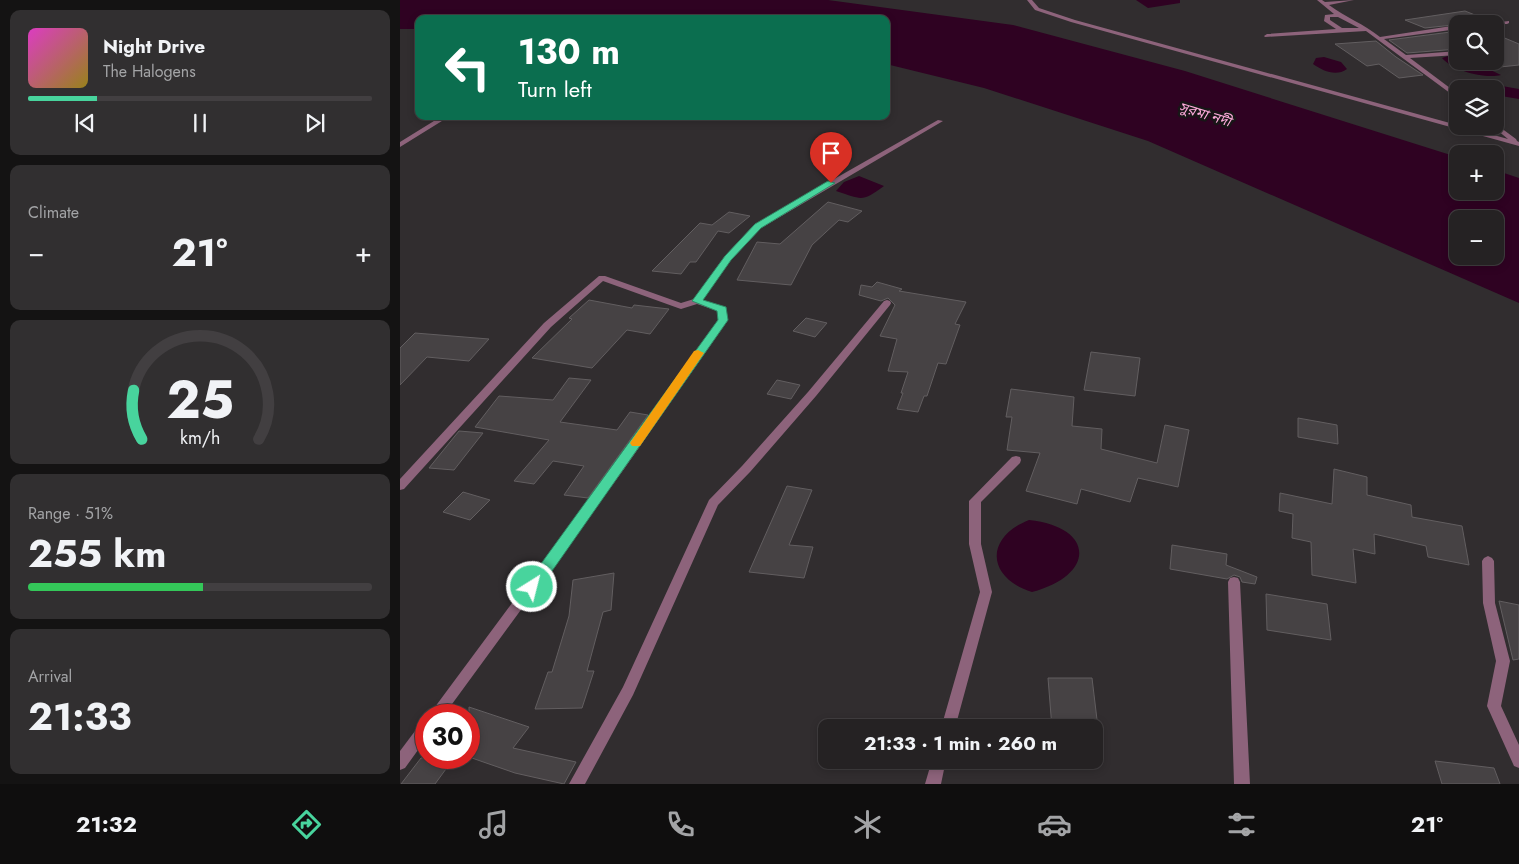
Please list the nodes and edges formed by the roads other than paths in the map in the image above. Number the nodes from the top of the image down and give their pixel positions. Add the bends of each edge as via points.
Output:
1 (1029, 0) edge
2 (1352, 0) edge
3 (1322, 2) edge
4 (1339, 15) junction
5 (1504, 22) edge
6 (1507, 22) dead end
7 (1449, 28) edge
8 (1367, 29) junction
9 (1341, 30) junction
10 (1268, 36) dead end
11 (1380, 38) junction
12 (1449, 54) edge
13 (1403, 57) junction
14 (1449, 90) edge
15 (439, 120) edge
16 (940, 121) dead end
17 (1504, 133) edge
18 (400, 144) edge
19 (1519, 144) edge
20 (697, 301) junction
21 (888, 303) dead end
22 (1016, 460) dead end
23 (400, 486) edge
24 (1488, 561) dead end
25 (1234, 582) dead end
26 (444, 704) edge
27 (951, 719) edge
28 (415, 743) edge
29 (1519, 761) edge
30 (400, 763) edge
31 (937, 769) edge
32 (576, 784) edge
33 (933, 784) edge
34 (1242, 784) edge

1 - 19 street via 1037,9 1072,22
2 - 3 street
3 - 4 street
4 - 8 street
4 - 9 street via 1327,16 1327,21
5 - 6 street
7 - 11 street
8 - 9 street
8 - 11 street
9 - 10 street
11 - 13 street
12 - 13 street
13 - 14 street
15 - 18 street
16 - 20 street via 758,226 728,258
17 - 19 street
20 - 23 street via 681,306 602,278 570,302 536,335 519,358
20 - 26 street via 722,309 723,320 615,474
21 - 32 street via 812,394 713,503 628,691
22 - 27 street via 975,501 975,544 986,592
24 - 29 street via 1489,603 1503,661 1494,706
25 - 34 street
28 - 30 street
31 - 33 street

